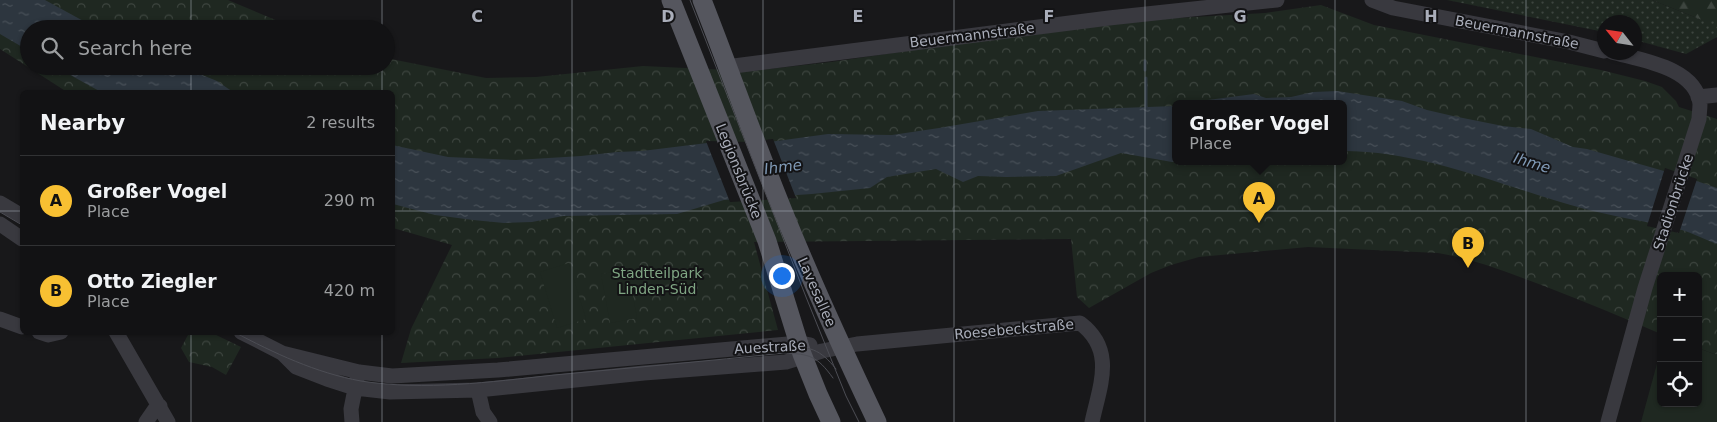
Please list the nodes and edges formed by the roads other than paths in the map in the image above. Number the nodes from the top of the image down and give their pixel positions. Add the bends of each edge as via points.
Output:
1 (671, 0) edge
2 (702, 0) edge
3 (1277, 0) edge
4 (1372, 0) edge
5 (1597, 49) edge
6 (1639, 60) edge
7 (726, 67) junction
8 (1717, 95) edge
9 (1698, 97) junction
10 (0, 203) edge
11 (20, 215) edge
12 (0, 224) edge
13 (794, 237) joint
14 (20, 238) edge
15 (767, 241) joint
16 (0, 319) edge
17 (20, 326) edge
18 (118, 335) edge
19 (247, 335) edge
20 (841, 346) junction
21 (801, 350) junction
22 (282, 353) junction
23 (359, 372) junction
24 (355, 388) junction
25 (478, 390) junction
26 (160, 406) junction
27 (146, 422) edge
28 (168, 422) edge
29 (352, 422) edge
30 (490, 422) edge
31 (831, 422) edge
32 (877, 422) edge
33 (1092, 422) edge
34 (1608, 422) edge

1 - 15 main road, Legionsbrücke
2 - 7 main road
3 - 7 street, Beuermannstraße
4 - 5 street, Beuermannstraße via 1393,8
6 - 9 street via 1669,69 1688,81
7 - 13 main road, Legionsbrücke
8 - 9 street
9 - 34 street, Stadionbrücke via 1699,120 1645,288
10 - 11 street
12 - 14 street
13 - 20 main road, Lavesallee
15 - 21 main road, Lavesallee
16 - 17 street
18 - 26 street
19 - 22 street
20 - 21 street, Auestraße
20 - 32 main road, Lavesallee
20 - 33 street, Roesebeckstraße via 1080,323 1099,344 1104,370
21 - 23 street, Auestraße via 474,372 392,376
21 - 25 street, Auestraße via 786,362
21 - 31 main road, Lavesallee
22 - 23 street, Auestraße
22 - 24 street, Auestraße via 296,367
23 - 24 street
24 - 25 street, Auestraße via 390,392
24 - 29 street
25 - 30 street via 483,412
26 - 27 street
26 - 28 street

